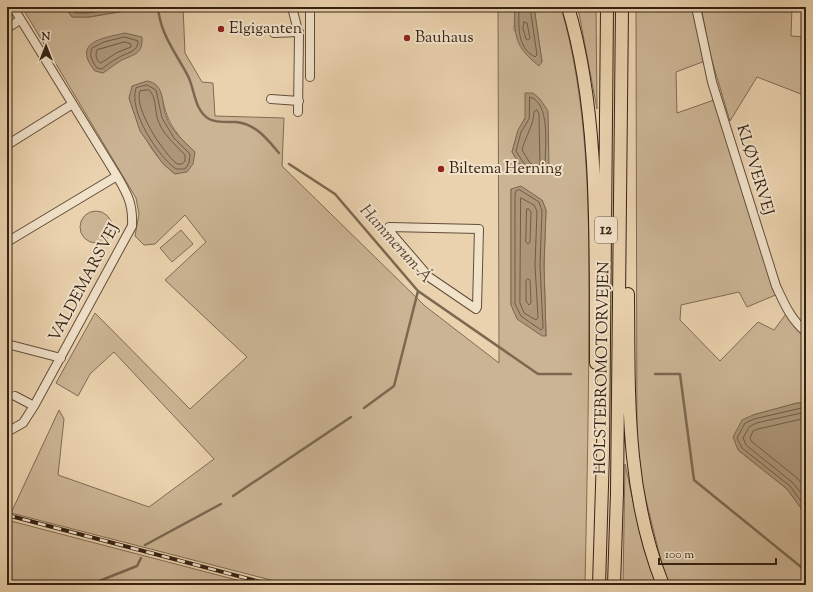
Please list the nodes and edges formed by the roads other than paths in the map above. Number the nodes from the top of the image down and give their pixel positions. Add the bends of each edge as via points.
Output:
1 (13, 7) edge
2 (292, 7) edge
3 (310, 7) edge
4 (568, 7) edge
5 (608, 7) edge
6 (622, 7) edge
7 (696, 7) edge
8 (20, 20) junction
9 (7, 28) edge
10 (299, 32) junction
11 (274, 33) dead end
12 (310, 77) dead end
13 (271, 100) dead end
14 (299, 101) junction
15 (71, 104) junction
16 (298, 112) dead end
17 (7, 145) edge
18 (621, 169) junction
19 (117, 176) junction
20 (389, 227) joint
21 (7, 242) edge
22 (806, 332) edge
23 (7, 344) edge
24 (61, 358) junction
25 (15, 396) dead end
26 (34, 406) junction
27 (7, 432) edge
28 (603, 453) junction
29 (599, 585) edge
30 (614, 585) edge
31 (663, 585) edge

1 - 8 street, VALDEMARSVEJ
2 - 10 street
3 - 12 street
4 - 28 highway via 588,117 595,204 596,414
5 - 28 highway, HOLSTEBROMOTORVEJEN / 12
6 - 18 highway, HOLSTEBROMOTORVEJEN / 12
7 - 22 street, KLØVERVEJ via 712,82 776,286 786,307
8 - 9 street
8 - 15 street, VALDEMARSVEJ
10 - 11 street
10 - 14 street
13 - 14 street
14 - 16 street
15 - 17 street
15 - 19 street, VALDEMARSVEJ
18 - 30 highway, HOLSTEBROMOTORVEJEN / 12
18 - 31 highway via 627,213 629,433 634,479 646,536
19 - 21 street
19 - 24 street, VALDEMARSVEJ via 130,199 132,226
20 - 20 street via 479,229 476,310 429,277 392,234
23 - 24 street, VALDEMARSVEJ
24 - 26 street, VALDEMARSVEJ
25 - 26 street
26 - 27 street, VALDEMARSVEJ via 23,423
28 - 29 highway, HOLSTEBROMOTORVEJEN / 12

